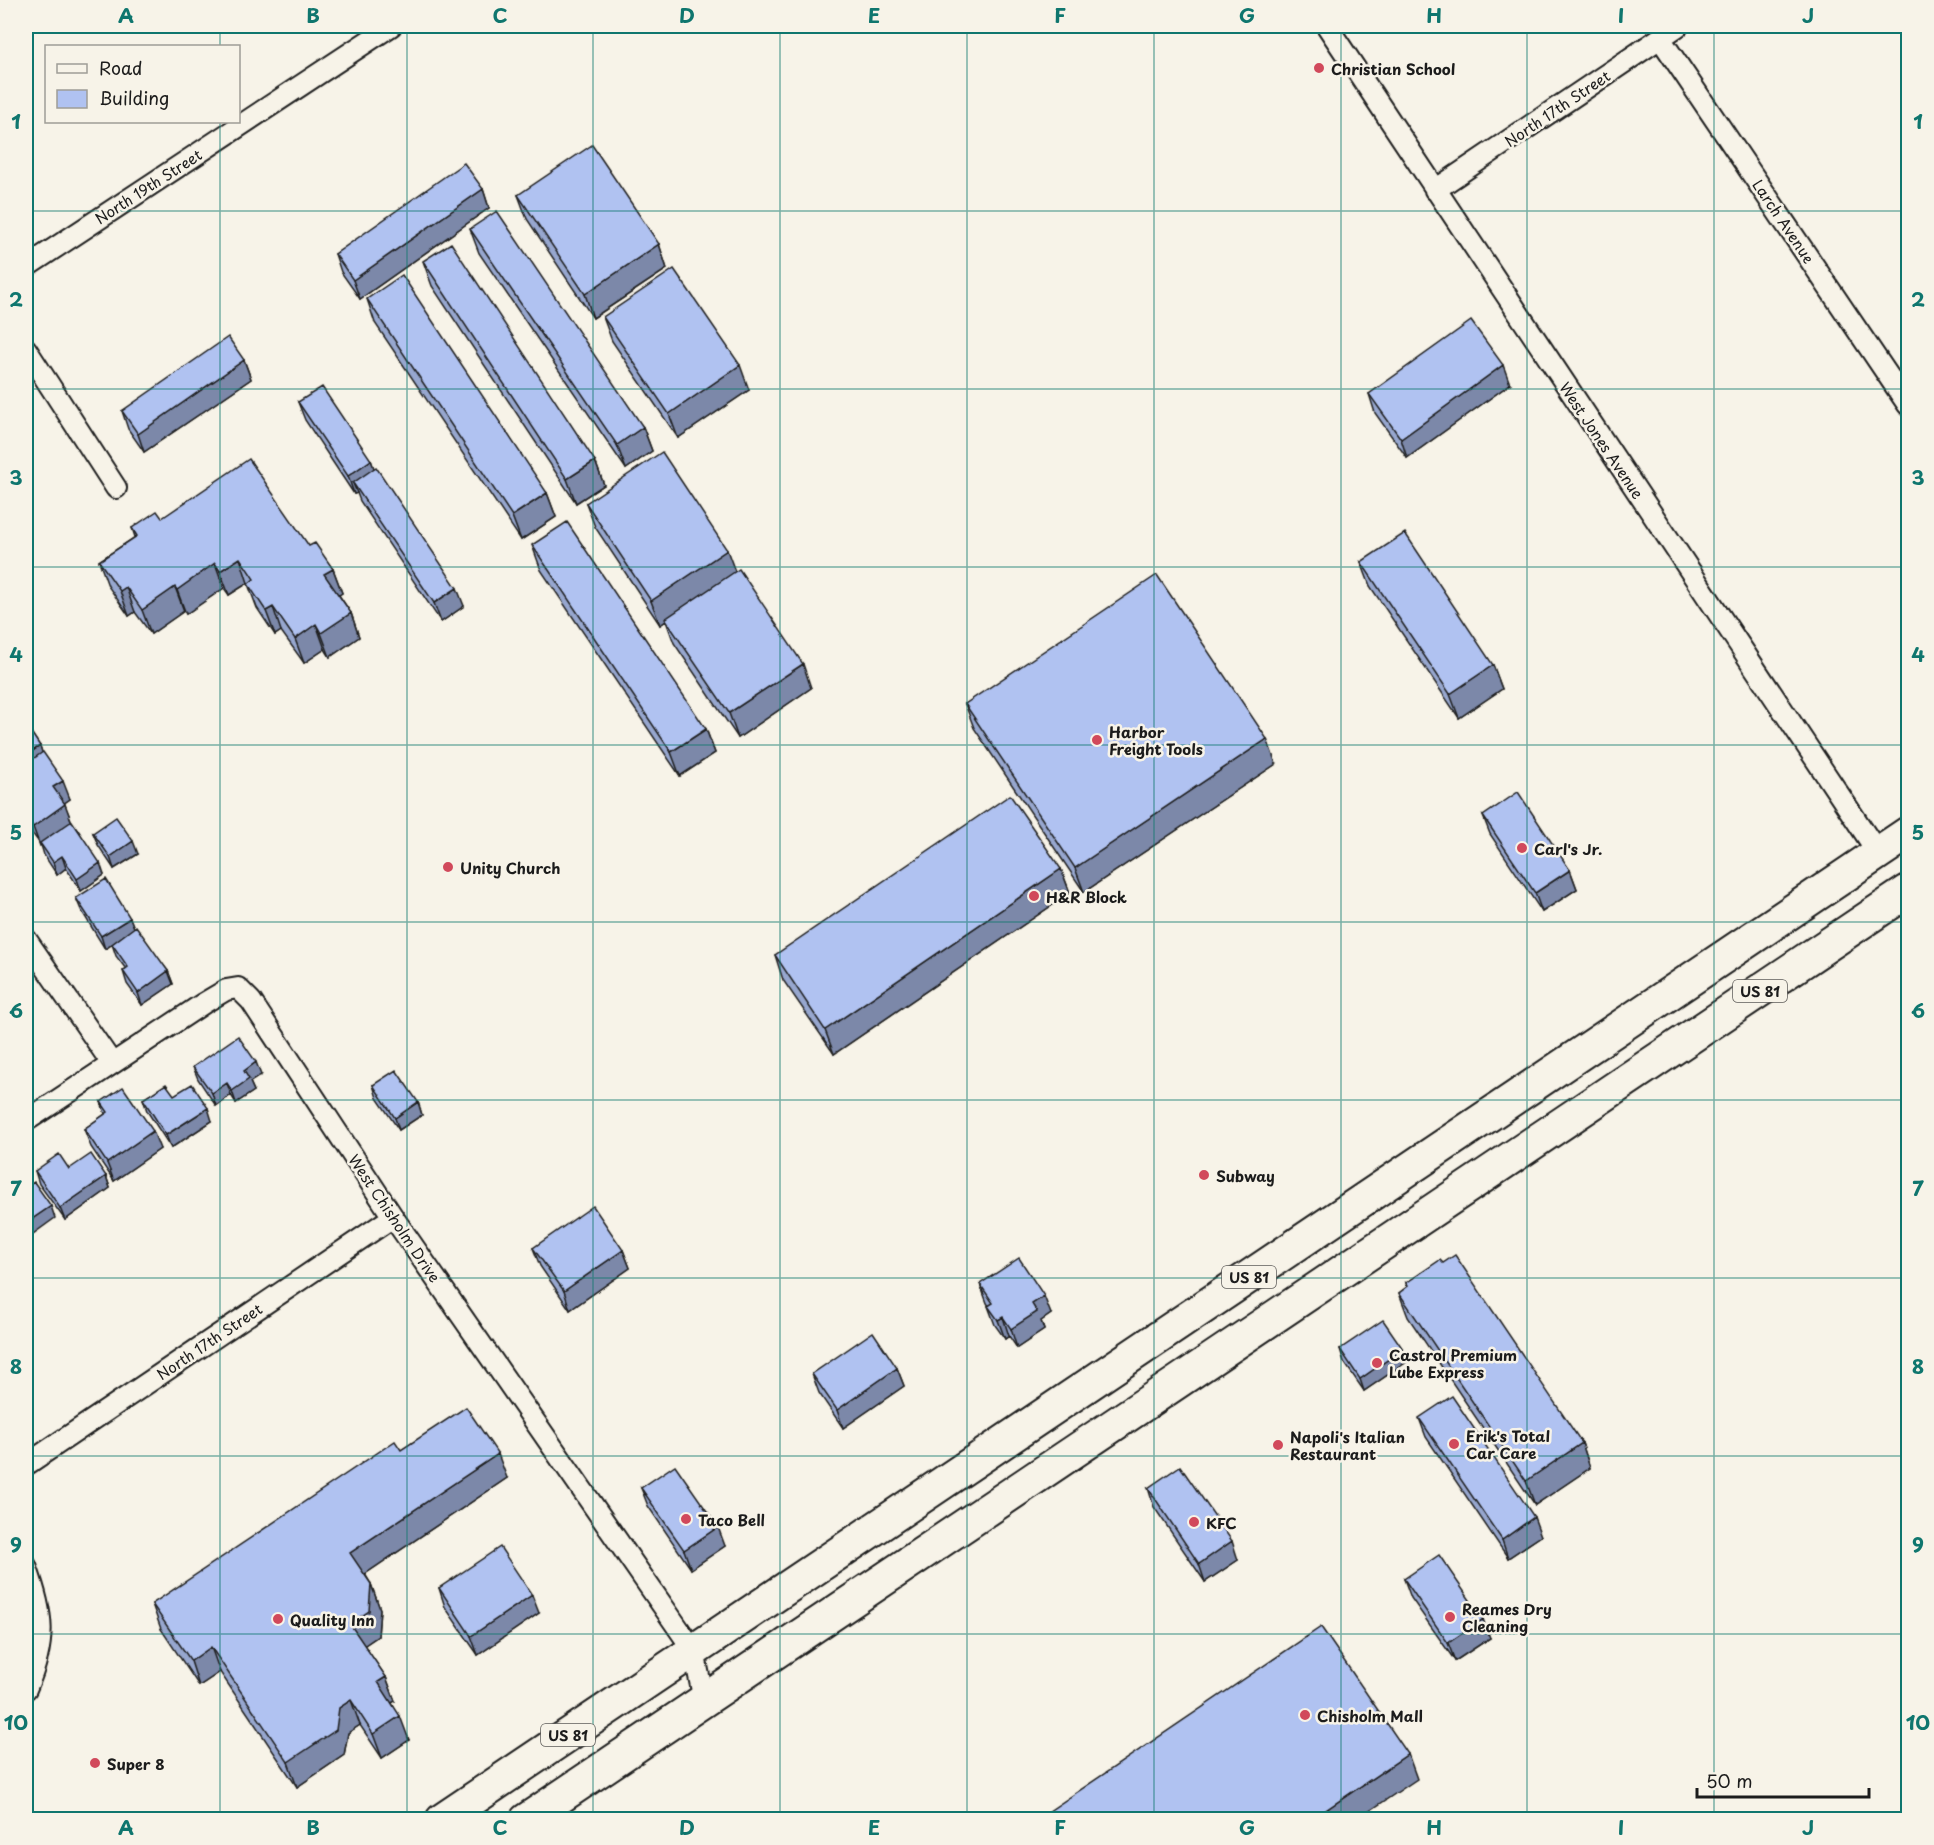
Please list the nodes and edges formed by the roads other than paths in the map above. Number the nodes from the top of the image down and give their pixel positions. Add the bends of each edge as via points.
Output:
1 (391, 26) edge
2 (1327, 26) edge
3 (1678, 26) edge
4 (1660, 38) junction
5 (1435, 190) junction
6 (26, 267) edge
7 (26, 349) edge
8 (1908, 405) edge
9 (116, 488) dead end
10 (1908, 833) edge
11 (1878, 853) junction
12 (1908, 891) edge
13 (26, 939) edge
14 (1603, 1039) junction
15 (111, 1062) junction
16 (1629, 1079) junction
17 (26, 1121) edge
18 (393, 1218) junction
19 (26, 1465) edge
20 (26, 1566) edge
21 (694, 1651) junction
22 (26, 1689) edge
23 (704, 1701) junction
24 (442, 1820) edge
25 (526, 1820) edge

1 - 6 street, North 19th Street
2 - 5 street, West Jones Avenue
3 - 4 street, North 17th Street
4 - 5 street, North 17th Street
4 - 8 street, Larch Avenue
5 - 11 street, West Jones Avenue
7 - 9 street
10 - 11 main road, US 81
11 - 14 main road, US 81
12 - 16 main road, US 81
13 - 15 street
14 - 16 main road
14 - 21 main road, US 81
15 - 17 street
15 - 18 street, West Chisholm Drive via 210,999 238,988 251,1001
16 - 23 main road, US 81
18 - 19 street, North 17th Street
18 - 21 street, West Chisholm Drive
20 - 22 street via 37,1596 42,1627 39,1656
21 - 23 street, West Chisholm Drive
21 - 24 main road, US 81
23 - 25 main road, US 81

